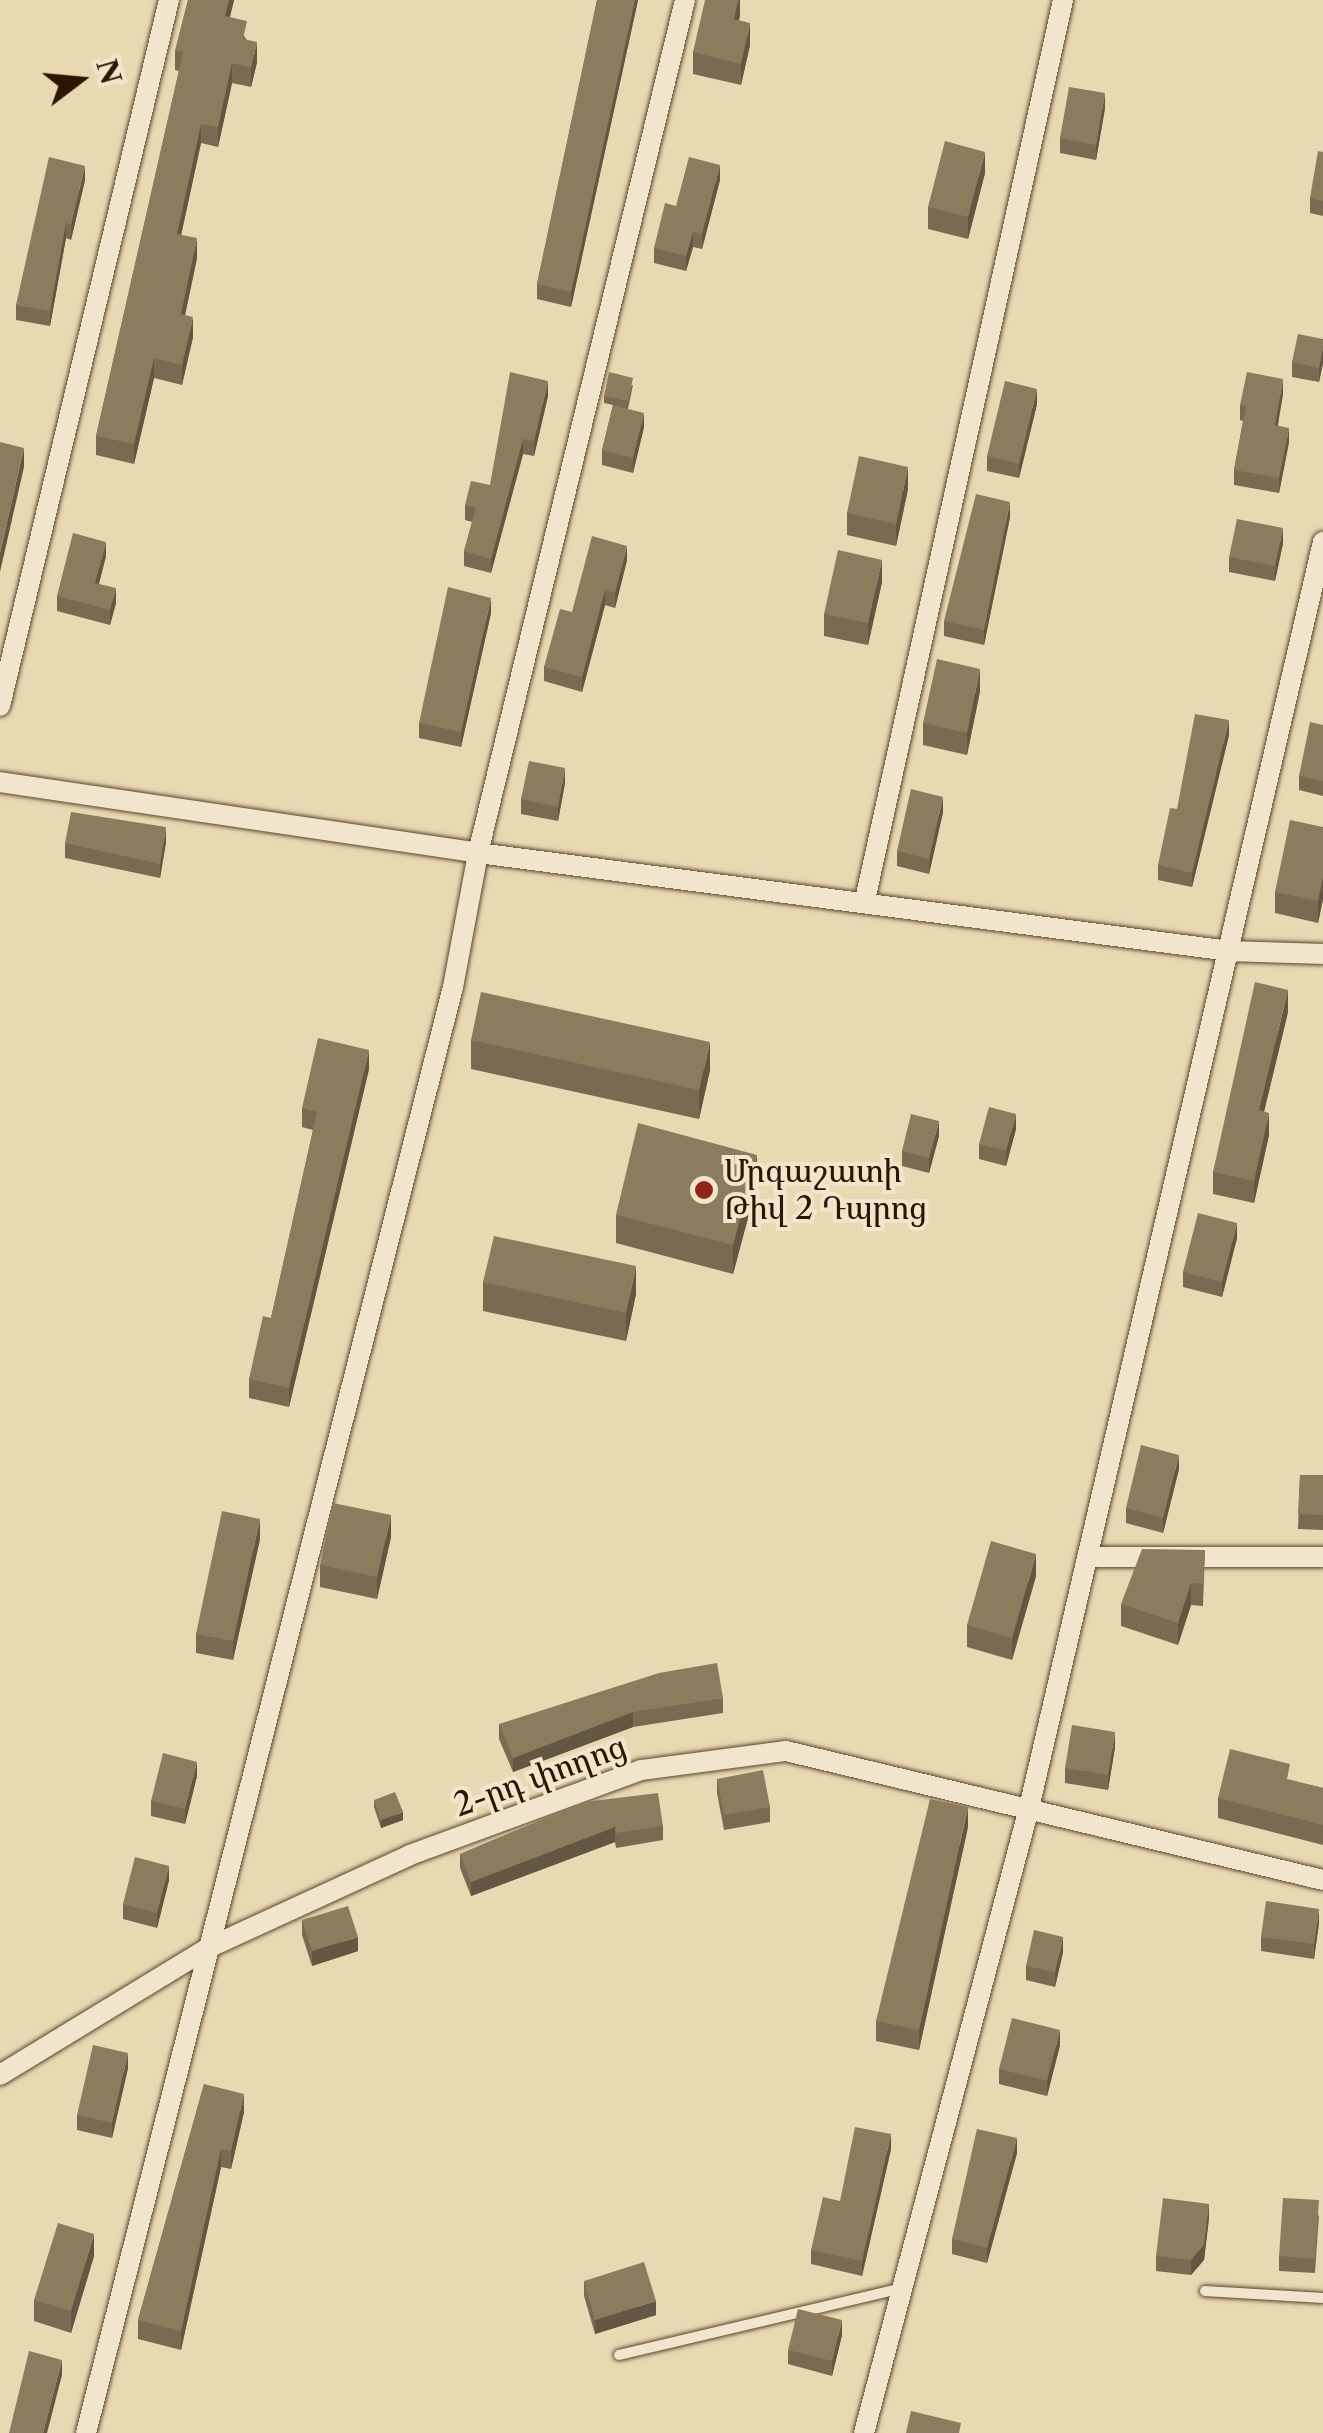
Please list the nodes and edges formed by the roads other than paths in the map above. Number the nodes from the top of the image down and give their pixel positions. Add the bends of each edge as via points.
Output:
1 (169, 0) edge
2 (685, 0) edge
3 (1063, 0) edge
4 (1323, 542) edge
5 (0, 706) edge
6 (0, 782) edge
7 (478, 853) junction
8 (866, 900) junction
9 (1229, 950) junction
10 (1323, 954) edge
11 (1323, 1556) edge
12 (1086, 1557) junction
13 (1029, 1808) junction
14 (1323, 1880) edge
15 (208, 1948) junction
16 (0, 2076) edge
17 (898, 2290) junction
18 (1205, 2290) dead end
19 (1323, 2298) edge
20 (619, 2356) dead end
21 (86, 2433) edge
22 (864, 2433) edge

1 - 5 street
2 - 7 street
3 - 8 street
4 - 9 street
6 - 7 street
7 - 8 street
7 - 15 street via 453,987
8 - 9 street
9 - 10 street
9 - 12 street
11 - 12 street
12 - 13 street
13 - 14 street, 2-րդ փողոց
13 - 15 street, 2-րդ փողոց via 786,1751 641,1770 410,1856
13 - 17 street
15 - 16 street, 2-րդ փողոց
15 - 21 street
17 - 20 lane
17 - 22 street
18 - 19 lane

